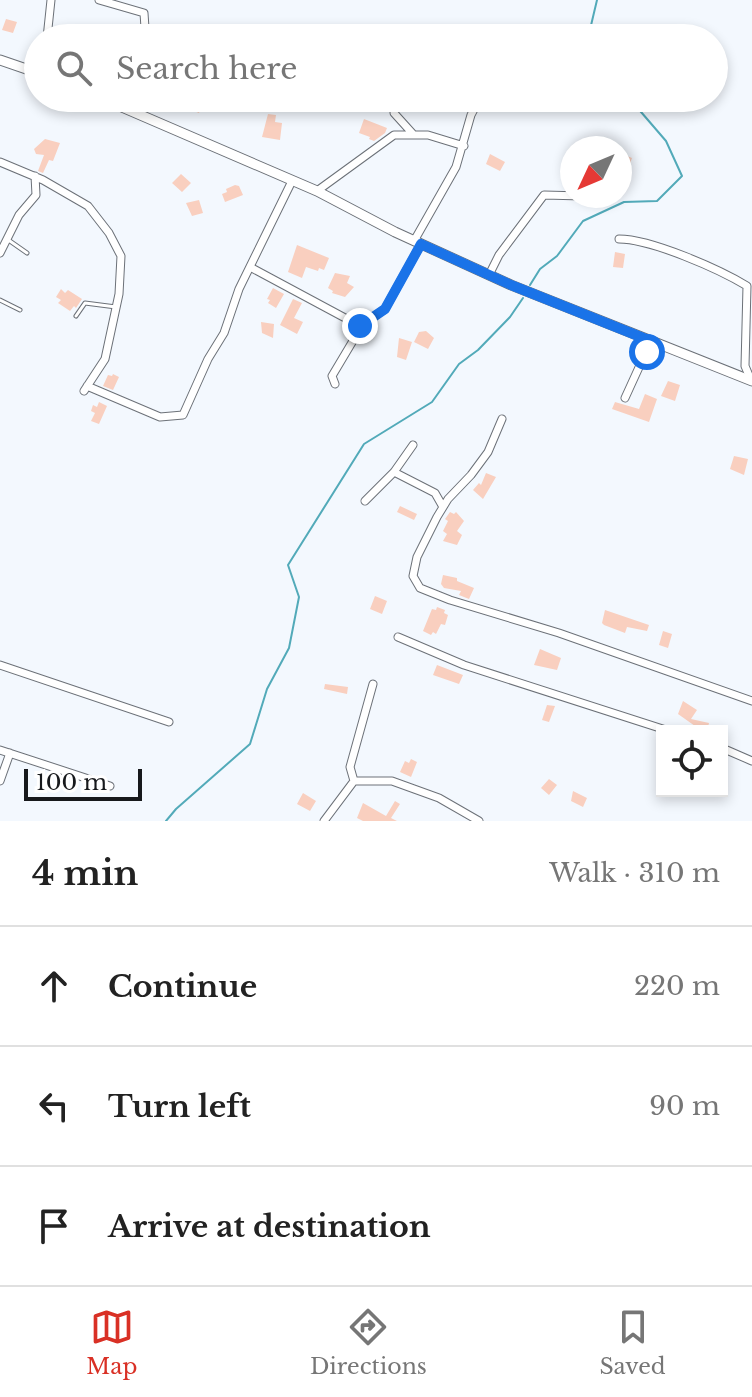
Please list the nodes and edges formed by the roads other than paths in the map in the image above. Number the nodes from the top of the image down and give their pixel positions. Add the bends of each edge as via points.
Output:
1 (51, 0) edge
2 (99, 0) edge
3 (48, 24) edge
4 (145, 24) edge
5 (0, 60) edge
6 (24, 68) edge
7 (133, 112) edge
8 (394, 112) edge
9 (473, 112) edge
10 (413, 134) junction
11 (464, 146) junction
12 (0, 162) edge
13 (35, 176) junction
14 (292, 181) junction
15 (317, 191) junction
16 (560, 195) edge
17 (7, 239) junction
18 (619, 239) dead end
19 (418, 243) junction
20 (0, 253) edge
21 (27, 253) dead end
22 (250, 267) junction
23 (489, 275) junction
24 (0, 300) edge
25 (116, 307) junction
26 (20, 310) dead end
27 (76, 316) dead end
28 (364, 323) junction
29 (651, 341) junction
30 (751, 380) edge
31 (335, 384) dead end
32 (625, 398) dead end
33 (502, 419) dead end
34 (413, 445) dead end
35 (394, 472) junction
36 (365, 501) dead end
37 (443, 507) junction
38 (398, 637) dead end
39 (0, 665) edge
40 (373, 684) dead end
41 (752, 701) edge
42 (169, 722) dead end
43 (656, 727) edge
44 (0, 750) edge
45 (728, 751) edge
46 (10, 753) junction
47 (752, 761) edge
48 (0, 781) edge
49 (354, 781) junction
50 (110, 786) dead end
51 (324, 821) edge
52 (479, 821) edge

1 - 3 street
2 - 4 street via 144,13
5 - 6 street
7 - 14 street
8 - 10 street
9 - 11 street
10 - 11 street
10 - 15 street via 394,135
11 - 19 street
12 - 13 street
13 - 17 street via 36,195
13 - 25 street via 88,206 109,233 121,256
14 - 15 street
14 - 22 street
15 - 19 street
16 - 23 street via 544,195
17 - 20 street
17 - 21 lane
18 - 30 street via 654,244 747,286 745,366
19 - 23 street
19 - 28 street via 385,309
22 - 25 street via 183,415 160,417 86,389 105,359
22 - 28 street via 360,326
23 - 29 street
24 - 26 lane
25 - 27 lane via 85,303
28 - 31 street via 332,376
29 - 30 street
29 - 32 street
33 - 37 street via 488,452
34 - 35 street
35 - 36 street
35 - 37 street via 435,493
37 - 41 street via 417,557 413,576 420,588
38 - 43 street via 464,665
39 - 42 street
40 - 49 street via 350,767
44 - 46 street
45 - 47 street
46 - 48 street
46 - 50 street
49 - 51 street
49 - 52 street via 392,781 439,798

